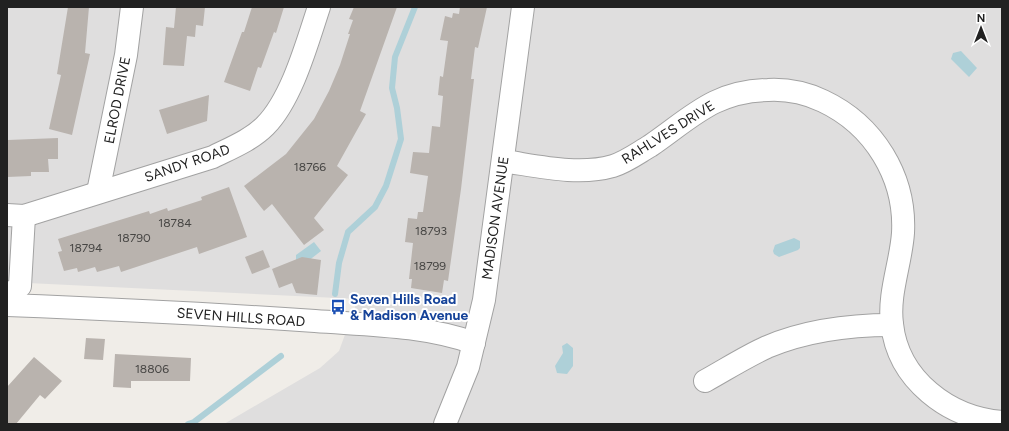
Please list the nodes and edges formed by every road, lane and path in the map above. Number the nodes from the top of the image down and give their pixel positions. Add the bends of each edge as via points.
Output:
1 (132, 7) edge
2 (319, 7) edge
3 (523, 7) edge
4 (503, 161) junction
5 (98, 192) junction
6 (16, 216) edge
7 (7, 297) edge
8 (7, 305) edge
9 (892, 324) junction
10 (474, 343) junction
11 (704, 381) dead end
12 (1002, 422) edge
13 (445, 424) edge

1 - 5 street, ELROD DRIVE via 126,55
2 - 5 street, SANDY ROAD via 302,59 286,96 266,126 241,143 213,156
3 - 4 street, MADISON AVENUE
4 - 9 street, RAHLVES DRIVE via 563,169 590,170 613,166 635,156 710,103 730,95 752,90 776,90 798,92 823,101 845,114 875,142 898,187 902,209 902,233 892,304
4 - 10 street, MADISON AVENUE via 484,300
5 - 6 street, SANDY ROAD
6 - 7 street, SANDY ROAD via 20,286
8 - 10 street, SEVEN HILLS ROAD via 156,311 383,326 428,331
9 - 11 street via 841,326 793,337 765,348
9 - 12 street, RAHLVES DRIVE via 895,341 905,362 917,381 932,397 970,416
10 - 13 street, MADISON AVENUE via 468,367

